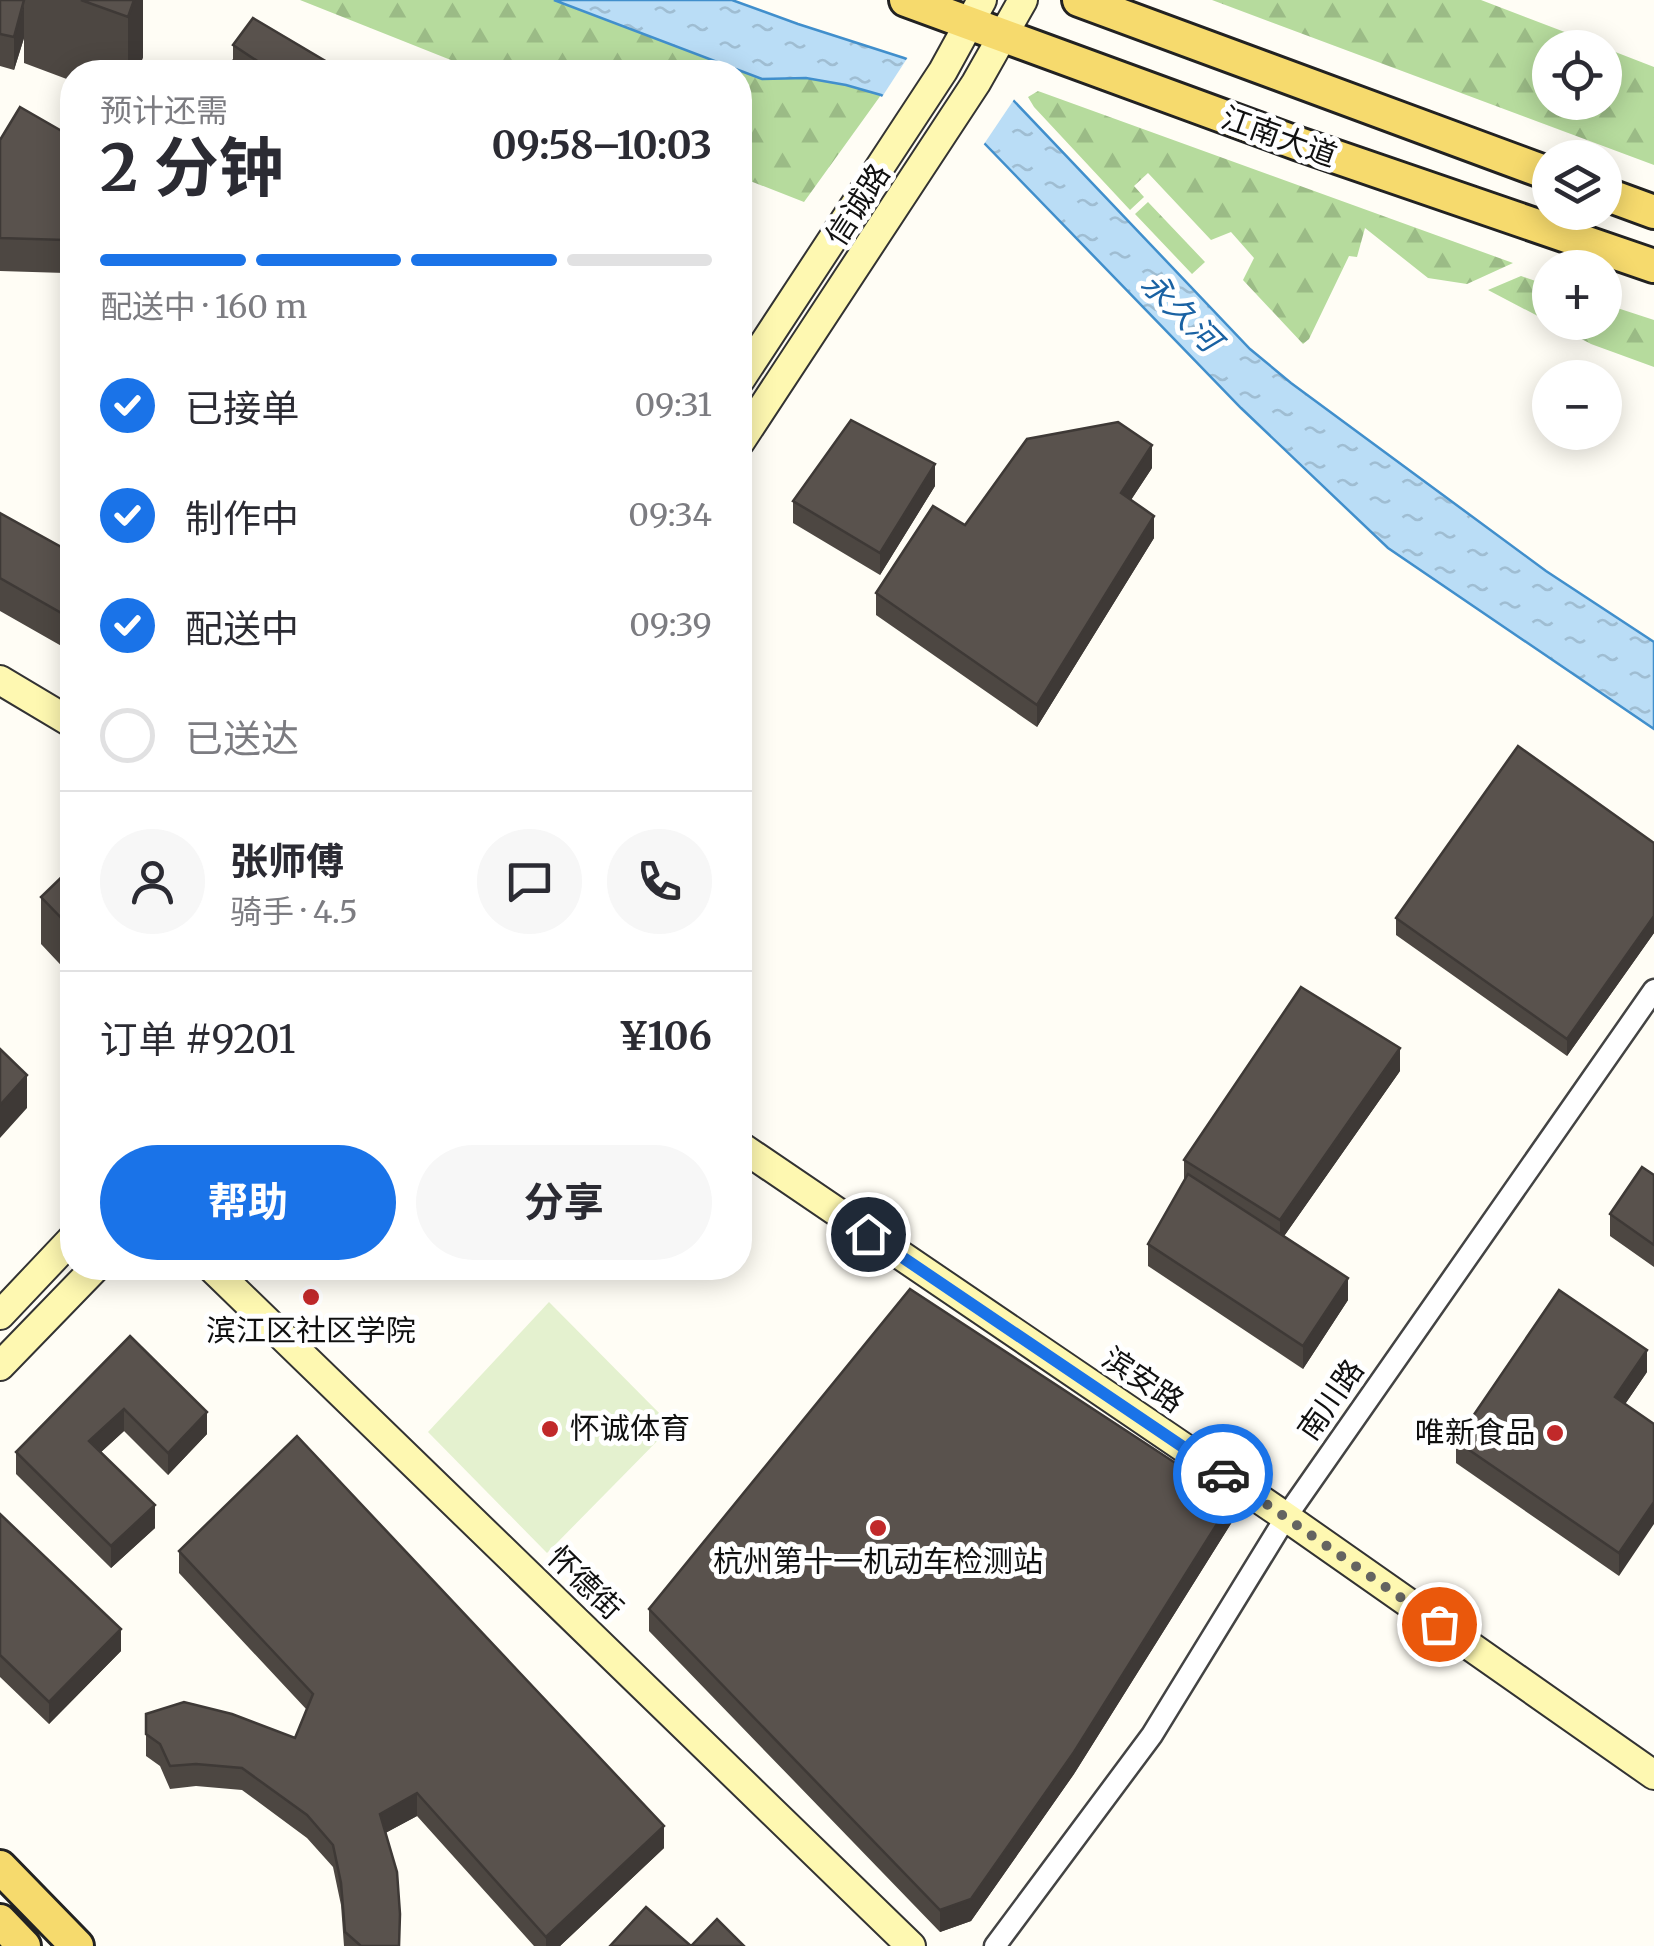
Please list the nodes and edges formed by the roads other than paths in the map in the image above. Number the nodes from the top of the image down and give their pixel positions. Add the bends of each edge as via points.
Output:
1 (906, 0) edge
2 (1023, 0) edge
3 (1079, 0) edge
4 (976, 12) edge
5 (1002, 37) junction
6 (1532, 167) edge
7 (1622, 200) edge
8 (1654, 212) edge
9 (1654, 266) edge
10 (752, 362) edge
11 (752, 424) edge
12 (0, 680) edge
13 (60, 716) edge
14 (1654, 990) edge
15 (752, 1154) edge
16 (60, 1252) edge
17 (83, 1280) edge
18 (224, 1280) edge
19 (0, 1315) edge
20 (0, 1366) edge
21 (1286, 1516) junction
22 (1654, 1775) edge
23 (0, 1867) edge
24 (0, 1921) edge
25 (24, 1946) edge
26 (77, 1946) edge
27 (912, 1946) edge
28 (995, 1946) edge

1 - 4 main road, 江南大道
2 - 5 street, 信诚路
3 - 6 main road, 江南大道
4 - 5 main road, 江南大道
4 - 10 street, 信诚路
5 - 9 main road, 江南大道
5 - 11 street, 信诚路
7 - 8 main road
12 - 13 street
14 - 21 street, 南川路
15 - 21 street, 滨安路
16 - 19 street
17 - 20 street
18 - 27 street, 怀德街
21 - 22 street, 滨安路
21 - 28 street, 南川路 via 1152,1735
23 - 26 main road
24 - 25 main road

